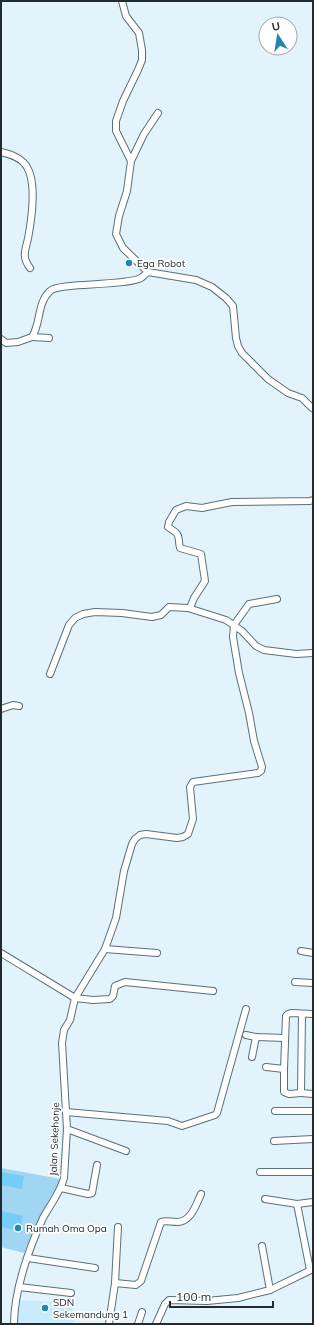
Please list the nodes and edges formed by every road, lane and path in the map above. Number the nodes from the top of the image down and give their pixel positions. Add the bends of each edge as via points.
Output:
1 (122, 1) edge
2 (158, 113) dead end
3 (1, 152) edge
4 (131, 162) junction
5 (30, 268) dead end
6 (148, 272) junction
7 (32, 337) junction
8 (49, 338) dead end
9 (1, 339) edge
10 (313, 409) edge
11 (313, 500) edge
12 (277, 599) dead end
13 (190, 608) junction
14 (234, 625) junction
15 (313, 653) edge
16 (50, 674) dead end
17 (18, 706) dead end
18 (1, 709) edge
19 (105, 949) junction
20 (301, 951) dead end
21 (313, 952) edge
22 (1, 953) edge
23 (157, 953) dead end
24 (296, 982) dead end
25 (313, 983) edge
26 (213, 990) dead end
27 (76, 996) junction
28 (246, 1009) dead end
29 (302, 1014) junction
30 (313, 1014) edge
31 (246, 1035) dead end
32 (256, 1037) junction
33 (285, 1038) junction
34 (252, 1057) dead end
35 (266, 1067) dead end
36 (284, 1069) junction
37 (301, 1093) junction
38 (313, 1094) edge
39 (275, 1111) dead end
40 (313, 1111) edge
41 (66, 1112) junction
42 (67, 1129) junction
43 (313, 1139) edge
44 (274, 1140) dead end
45 (126, 1151) dead end
46 (97, 1165) dead end
47 (260, 1172) dead end
48 (313, 1172) edge
49 (61, 1188) junction
50 (201, 1194) dead end
51 (265, 1199) dead end
52 (313, 1202) edge
53 (297, 1204) junction
54 (118, 1226) dead end
55 (262, 1246) dead end
56 (28, 1258) junction
57 (95, 1268) dead end
58 (311, 1270) edge
59 (115, 1283) junction
60 (19, 1287) junction
61 (270, 1290) junction
62 (71, 1293) dead end
63 (142, 1312) dead end
64 (14, 1324) edge
65 (109, 1324) edge
66 (138, 1324) edge
67 (156, 1324) edge

1 - 4 street via 126,16 139,33 142,50 142,60 116,121 116,131
2 - 4 street via 144,134
3 - 5 street via 18,158 29,170 32,207 24,256
4 - 6 street via 127,192 116,234 123,248
6 - 7 street via 141,278 128,281 54,289 46,296 41,306
6 - 10 street via 196,280 212,287 226,298 233,306 236,338 242,353 268,379 288,393 302,398
7 - 8 street
7 - 9 street via 6,343
11 - 13 street via 232,502 202,508 188,506 176,510 168,527 178,533 180,548 201,554 205,581
12 - 14 street via 249,604
13 - 14 street
13 - 16 street via 169,607 161,615 152,616 96,612 83,614 69,625
14 - 15 street via 256,646 264,650 296,654
14 - 19 street, Jalan Sekehonje via 232,637 261,771 193,782 190,787 193,819 188,834 178,838 146,834 135,839 124,871 116,918
17 - 18 street
19 - 23 street
19 - 27 street, Jalan Sekehonje
20 - 21 street
22 - 27 street
24 - 25 street
26 - 27 street via 125,982 115,986 110,999 93,1000
27 - 41 street, Jalan Sekehonje via 62,1043
28 - 41 street via 215,1115 182,1126 168,1121
29 - 30 street
29 - 33 street via 286,1016
29 - 37 street
31 - 32 street
32 - 33 street
32 - 34 street
33 - 36 street
35 - 36 street
36 - 37 street via 284,1092
37 - 38 street
39 - 40 street
41 - 42 street, Jalan Sekehonje
42 - 45 street
42 - 49 street, Jalan Sekehonje
43 - 44 street
46 - 49 street via 92,1193
47 - 48 street
49 - 56 street, Jalan Sekehonje via 42,1220
50 - 59 street via 192,1213 185,1220 161,1222 139,1284
51 - 53 street
52 - 53 street
53 - 58 street
54 - 59 street
55 - 61 street
56 - 57 street
56 - 60 street, Jalan Sekehonje
58 - 61 street
59 - 65 street
60 - 62 street
60 - 64 street, Jalan Sekehonje via 14,1309
61 - 67 street via 238,1298 207,1301 173,1300 165,1304
63 - 66 street

